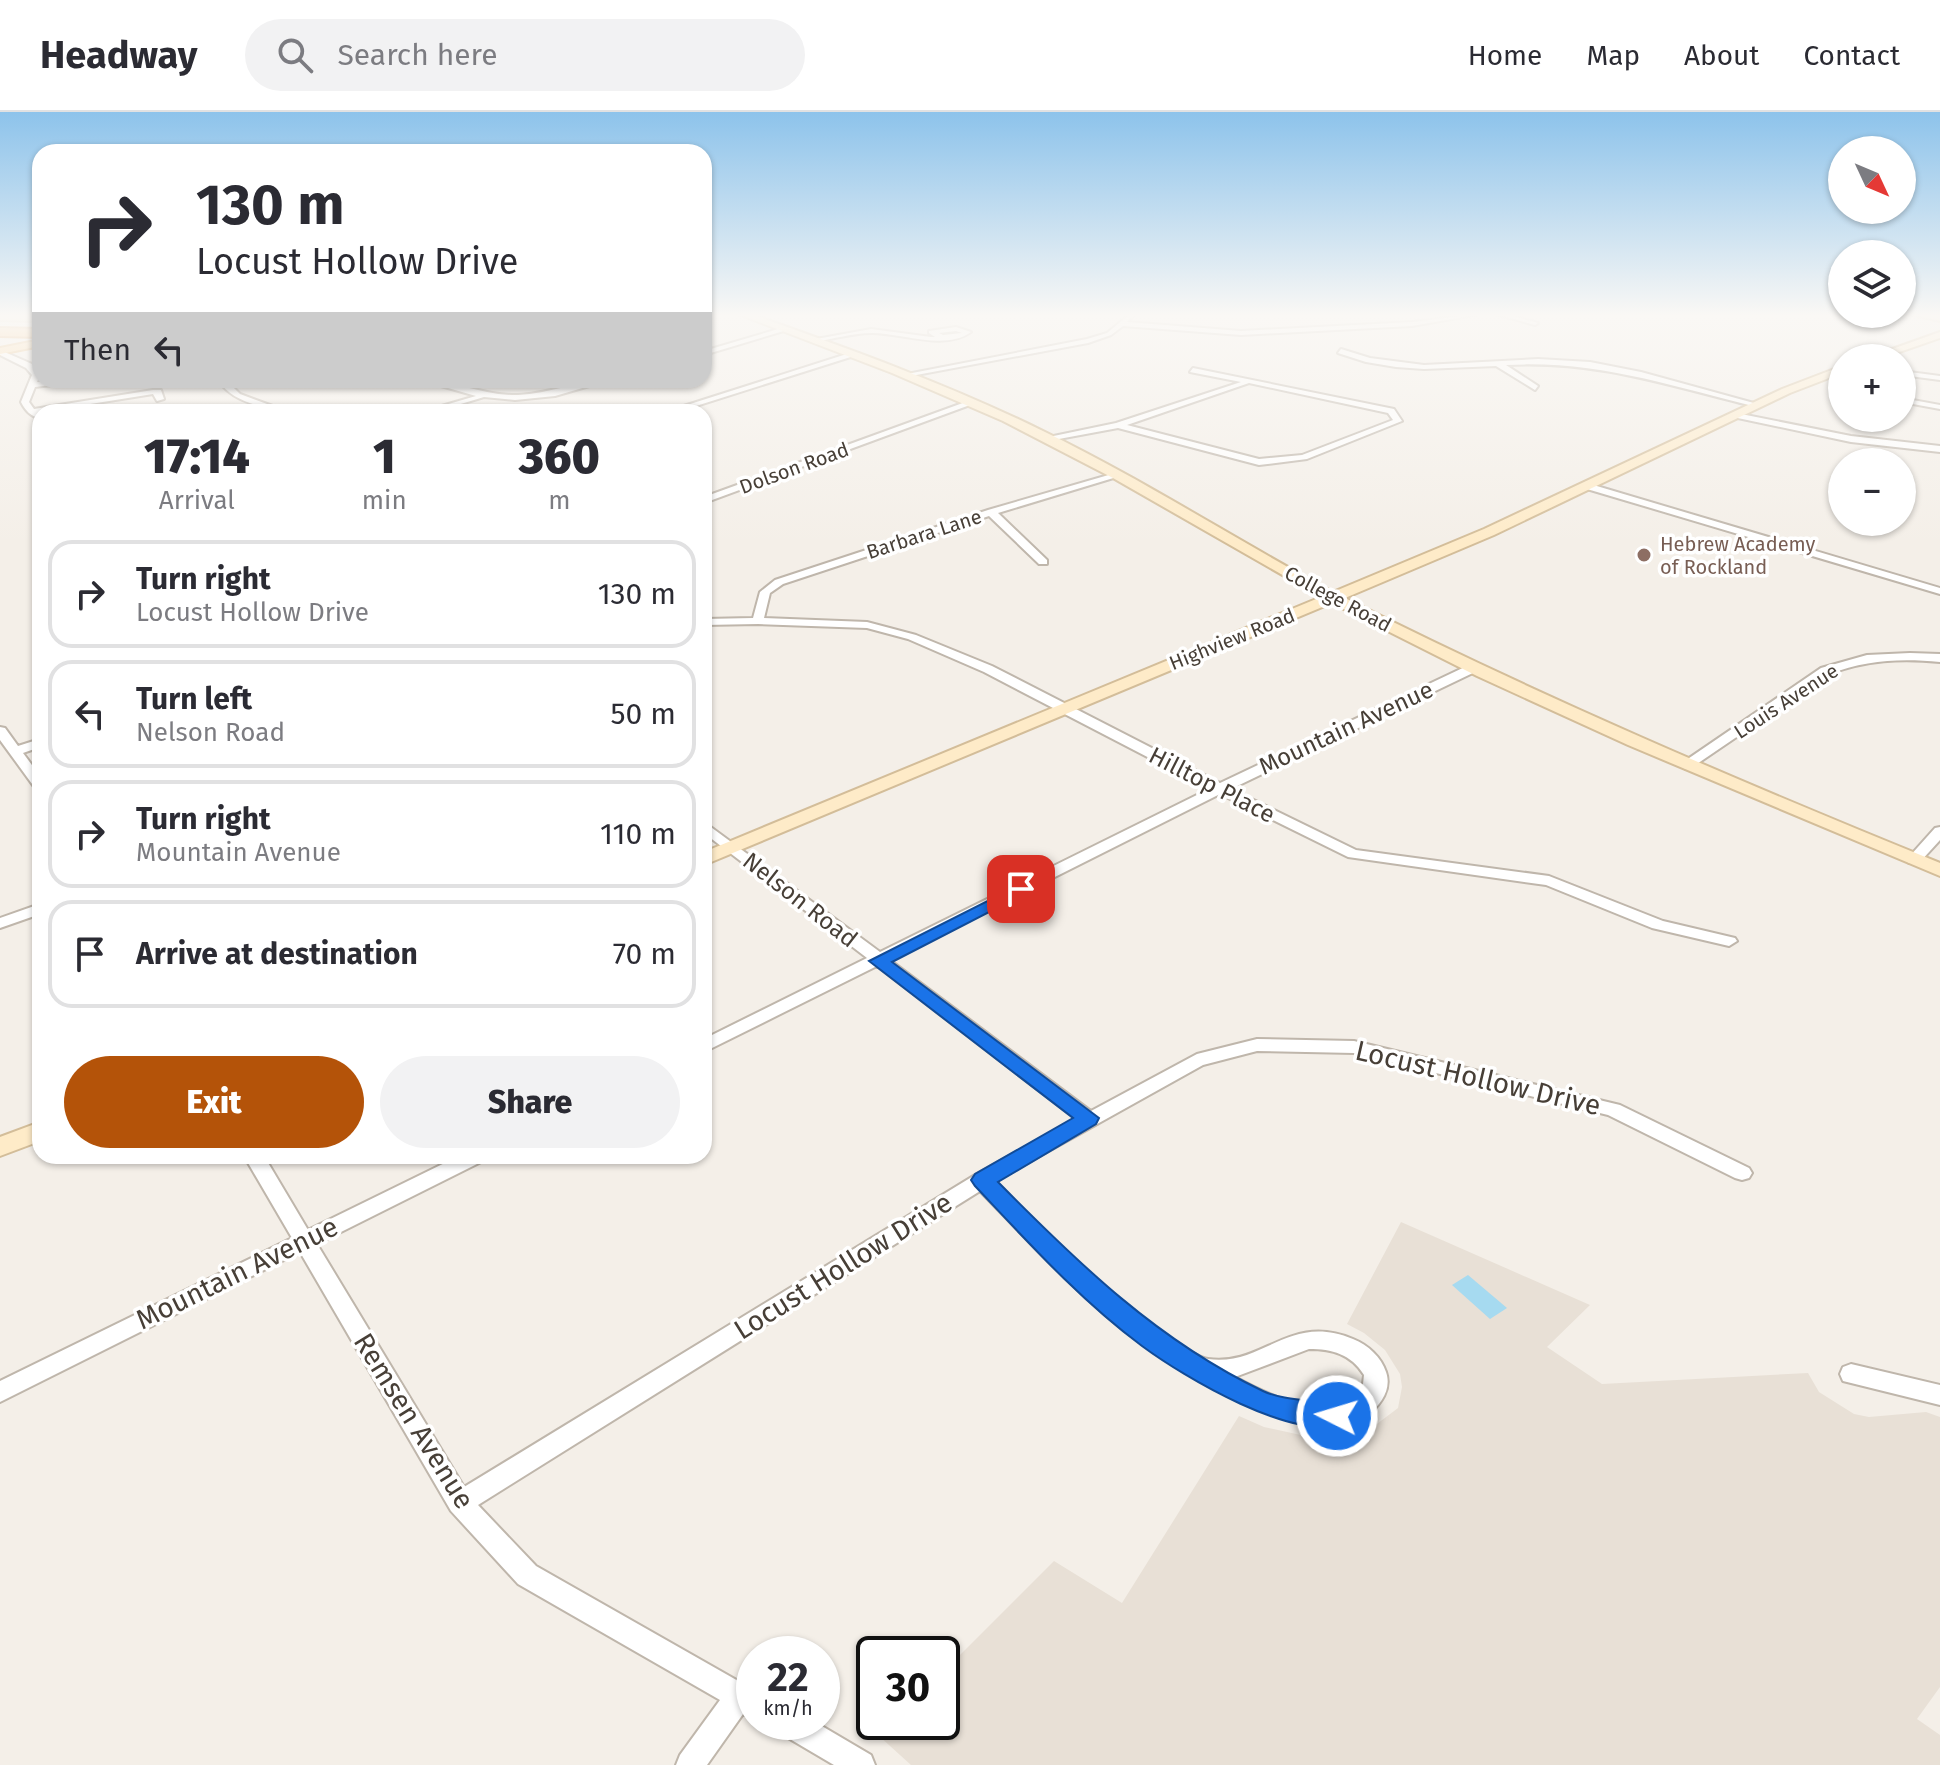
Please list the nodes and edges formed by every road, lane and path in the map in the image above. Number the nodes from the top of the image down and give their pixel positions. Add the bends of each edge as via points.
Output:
1 (30, 391) edge
2 (232, 391) edge
3 (464, 391) edge
4 (564, 391) edge
5 (736, 391) edge
6 (950, 391) edge
7 (1221, 391) edge
8 (1291, 391) edge
9 (1698, 391) edge
10 (1792, 391) edge
11 (482, 396) junction
12 (160, 399) dead end
13 (974, 402) junction
14 (1916, 403) edge
15 (89, 404) edge
16 (263, 404) edge
17 (454, 404) edge
18 (695, 404) edge
19 (1757, 405) junction
20 (1940, 407) edge
21 (32, 410) edge
22 (1736, 415) junction
23 (1118, 425) junction
24 (1048, 438) junction
25 (1940, 449) edge
26 (1115, 476) junction
27 (1590, 487) junction
28 (712, 497) edge
29 (991, 512) junction
30 (1043, 562) dead end
31 (1940, 591) edge
32 (1333, 598) junction
33 (758, 621) junction
34 (712, 622) edge
35 (1940, 658) edge
36 (1473, 668) junction
37 (1061, 708) junction
38 (0, 731) edge
39 (32, 746) edge
40 (15, 752) junction
41 (1686, 765) junction
42 (32, 774) edge
43 (1221, 788) junction
44 (1940, 831) edge
45 (712, 832) edge
46 (732, 847) junction
47 (712, 856) edge
48 (1914, 860) junction
49 (1940, 870) edge
50 (32, 912) edge
51 (0, 923) edge
52 (1729, 941) dead end
53 (879, 961) junction
54 (712, 1042) edge
55 (1088, 1118) junction
56 (32, 1134) edge
57 (0, 1147) edge
58 (259, 1164) edge
59 (459, 1164) edge
60 (1742, 1173) dead end
61 (982, 1180) junction
62 (304, 1239) junction
63 (1197, 1366) junction
64 (1851, 1374) dead end
65 (0, 1392) edge
66 (1940, 1395) edge
67 (460, 1503) junction
68 (736, 1696) edge
69 (736, 1713) edge
70 (819, 1740) edge
71 (690, 1765) edge
72 (861, 1765) edge

1 - 21 street via 25,402
2 - 16 street
3 - 11 street
4 - 11 street via 515,400
5 - 18 street
6 - 13 street, College Road
7 - 23 street
8 - 23 street via 1391,411 1398,421 1304,457 1259,462
9 - 19 street
10 - 19 street, Highview Road
11 - 17 street
12 - 15 street via 153,392
13 - 24 street, College Road
13 - 28 street, Dolson Road
14 - 20 street
19 - 22 street, Highview Road
22 - 25 street via 1851,439
22 - 27 street, Highview Road
23 - 24 street
24 - 26 street, College Road
26 - 29 street, Barbara Lane
26 - 32 street, College Road
27 - 31 street
27 - 32 street, Highview Road
29 - 30 street
29 - 33 street, Barbara Lane via 779,582 765,592
32 - 36 street, College Road
32 - 37 street, Highview Road
33 - 34 street, Hilltop Place
33 - 37 street, Hilltop Place via 867,625 912,637
35 - 41 street, Louis Avenue via 1892,655 1849,661 1825,671
36 - 41 street, College Road
36 - 43 street, Mountain Avenue
37 - 43 street, Hilltop Place
37 - 46 street, Highview Road
38 - 40 street
39 - 40 street
40 - 42 street
41 - 48 street, College Road
43 - 52 street, Hilltop Place via 1353,854 1549,881 1658,925
43 - 53 street, Mountain Avenue
44 - 48 street
45 - 46 street, Nelson Road
46 - 47 street, Highview Road
46 - 53 street, Nelson Road
48 - 49 street, College Road
50 - 51 street
53 - 54 street, Mountain Avenue
53 - 55 street, Nelson Road
55 - 60 street, Locust Hollow Drive via 1197,1060 1257,1045 1354,1047 1613,1110
55 - 61 street, Locust Hollow Drive
56 - 57 street
58 - 62 street, Remsen Avenue
59 - 62 street, Mountain Avenue
61 - 63 street via 1065,1265 1151,1339
61 - 67 street, Locust Hollow Drive
62 - 65 street, Mountain Avenue
62 - 67 street, Remsen Avenue
63 - 63 street via 1229,1369 1288,1344 1321,1338 1365,1358 1374,1372 1374,1394 1356,1411 1307,1414 1258,1401
64 - 66 street
67 - 68 street, Remsen Avenue via 527,1575
69 - 71 street
70 - 72 street

